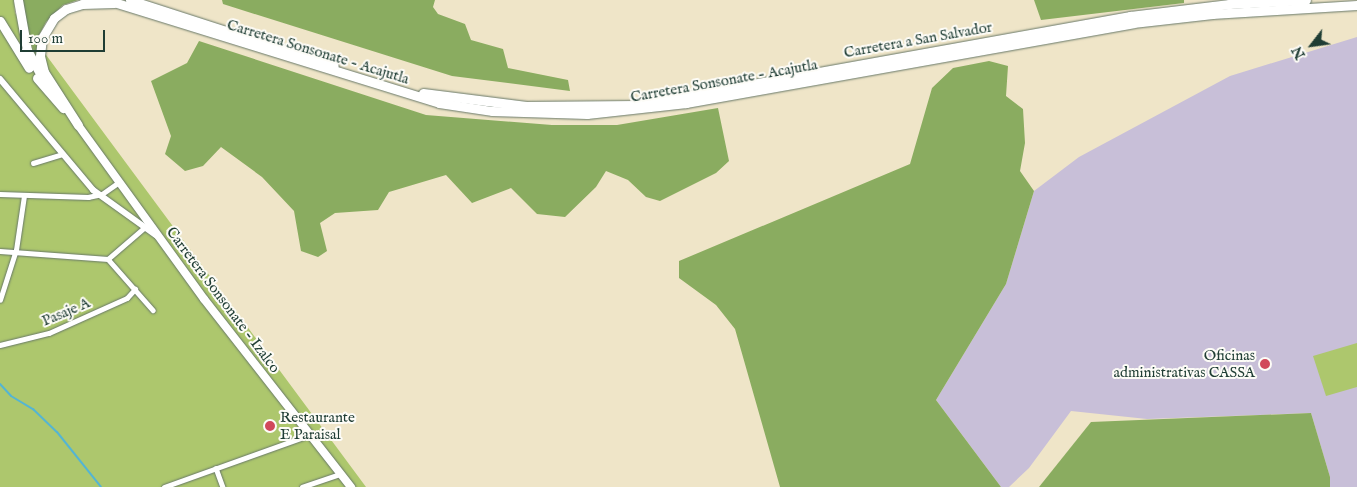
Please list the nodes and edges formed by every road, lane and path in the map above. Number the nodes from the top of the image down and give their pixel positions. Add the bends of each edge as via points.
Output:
1 (18, 0) edge
2 (130, 0) edge
3 (1306, 0) edge
4 (111, 2) edge
5 (1357, 5) edge
6 (0, 22) edge
7 (0, 79) edge
8 (78, 125) junction
9 (64, 154) junction
10 (33, 163) dead end
11 (119, 182) junction
12 (0, 194) edge
13 (102, 194) junction
14 (24, 196) junction
15 (145, 228) junction
16 (158, 237) junction
17 (0, 250) edge
18 (16, 250) junction
19 (108, 258) junction
20 (135, 289) junction
21 (0, 300) edge
22 (154, 310) dead end
23 (0, 345) edge
24 (309, 435) junction
25 (216, 468) junction
26 (340, 474) junction
27 (164, 487) edge
28 (223, 487) edge
29 (302, 487) edge
30 (351, 487) edge

1 - 8 highway via 22,33 32,63
2 - 3 highway, Carretera a San Salvador via 423,93 491,103 583,108 688,97 1130,16 1229,4
4 - 5 highway, Carretera Sonsonate - Acajutla via 439,103 492,111 587,114 686,103 1133,23 1212,14
4 - 8 highway, Carretera Sonsonate - Acajutla via 66,9 54,18 42,38 40,56 44,72
6 - 8 highway via 44,88
7 - 9 street
8 - 11 main road, Carretera Sonsonate - Izalco
9 - 10 street
9 - 13 street via 93,190
11 - 13 street
11 - 16 main road, Carretera Sonsonate - Izalco
12 - 14 street
13 - 14 street via 88,197
13 - 15 street
14 - 18 street
15 - 16 street
15 - 19 street
16 - 24 main road, Carretera Sonsonate - Izalco
17 - 18 street
18 - 19 street
18 - 21 street
19 - 20 street
20 - 22 street
20 - 23 street, Pasaje A via 127,298 50,332
24 - 25 street
24 - 26 main road, Carretera Sonsonate - Izalco
25 - 27 street
25 - 28 street
26 - 29 street
26 - 30 main road, Carretera Sonsonate - Izalco

